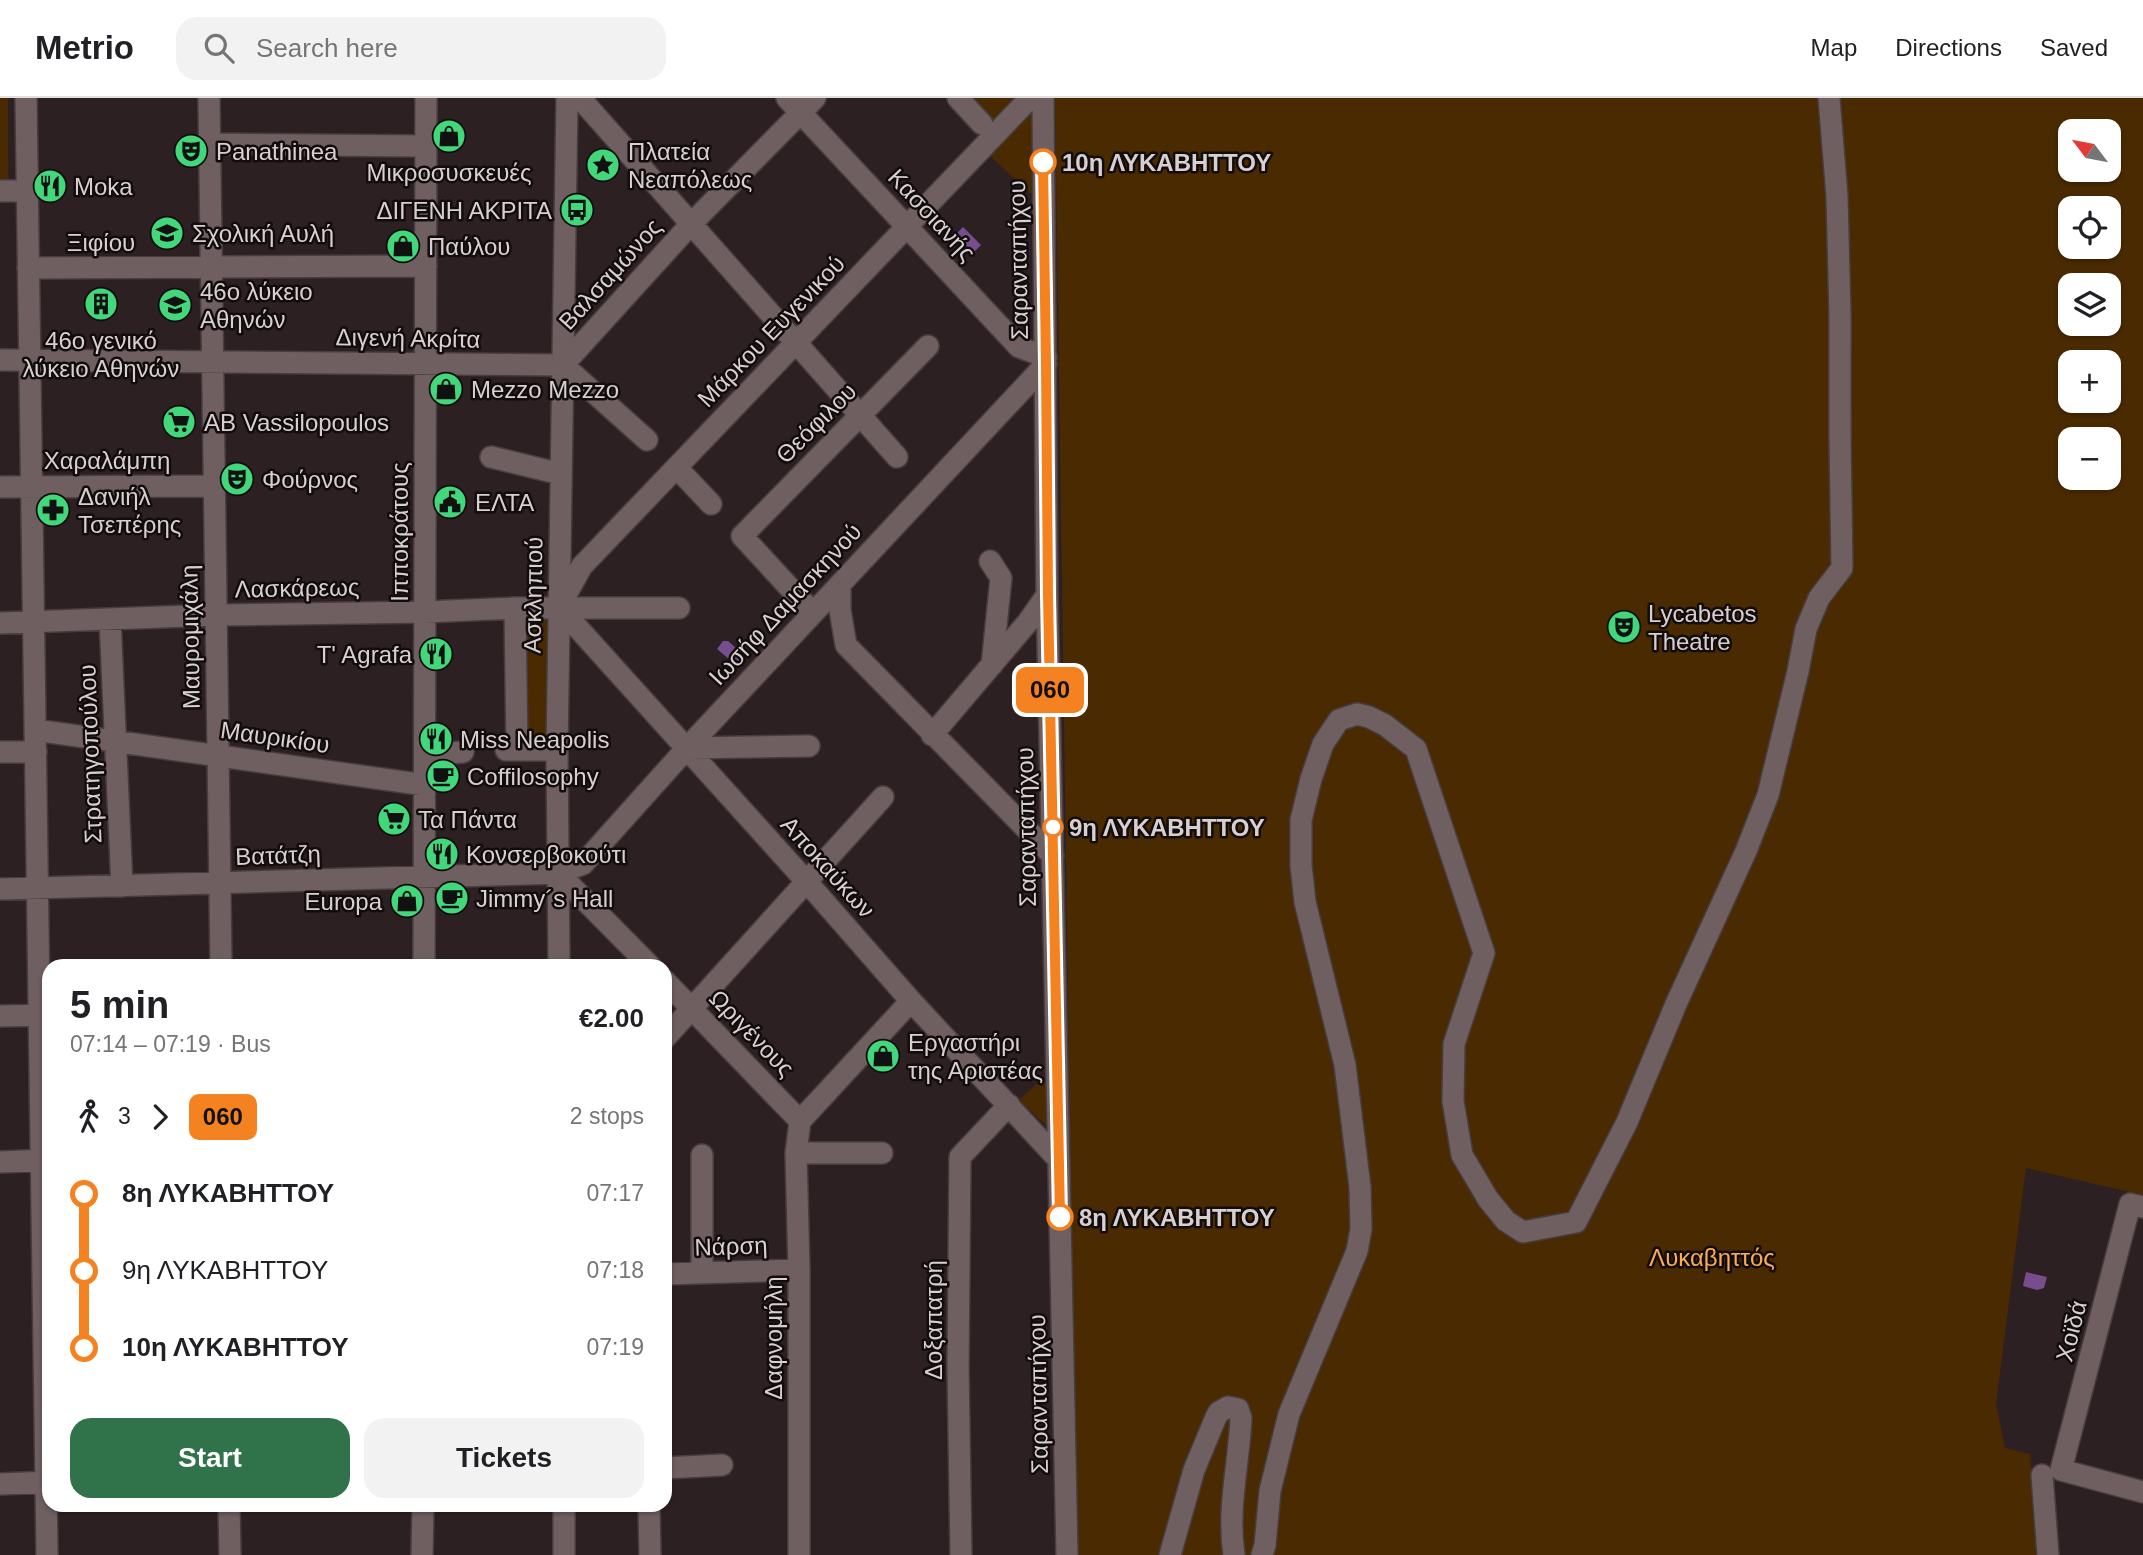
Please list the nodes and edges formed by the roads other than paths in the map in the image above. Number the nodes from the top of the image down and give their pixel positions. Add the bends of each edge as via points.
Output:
1 (209, 98) edge
2 (426, 98) edge
3 (567, 98) edge
4 (580, 98) edge
5 (958, 98) edge
6 (1030, 98) edge
7 (1043, 98) edge
8 (1829, 98) edge
9 (28, 101) edge
10 (801, 103) edge
11 (982, 124) dead end
12 (210, 144) junction
13 (425, 146) junction
14 (0, 191) edge
15 (27, 191) junction
16 (691, 224) junction
17 (907, 227) junction
18 (426, 266) junction
19 (28, 268) junction
20 (211, 268) junction
21 (796, 343) junction
22 (928, 346) dead end
23 (0, 360) edge
24 (30, 360) junction
25 (1046, 360) junction
26 (213, 362) junction
27 (426, 364) junction
28 (563, 365) junction
29 (861, 416) junction
30 (648, 440) dead end
31 (491, 457) dead end
32 (897, 457) dead end
33 (677, 468) junction
34 (561, 474) junction
35 (215, 486) junction
36 (0, 487) edge
37 (31, 487) junction
38 (711, 504) dead end
39 (990, 561) dead end
40 (840, 584) junction
41 (1048, 595) junction
42 (559, 607) junction
43 (515, 608) junction
44 (678, 608) dead end
45 (425, 612) junction
46 (813, 613) junction
47 (216, 615) junction
48 (110, 619) junction
49 (33, 622) junction
50 (0, 623) edge
51 (992, 664) junction
52 (35, 730) junction
53 (932, 735) junction
54 (115, 740) junction
55 (808, 746) dead end
56 (687, 748) junction
57 (557, 750) junction
58 (0, 752) edge
59 (36, 752) junction
60 (463, 752) dead end
61 (218, 755) junction
62 (425, 755) junction
63 (425, 785) junction
64 (883, 797) dead end
65 (1053, 856) junction
66 (558, 873) junction
67 (424, 877) junction
68 (806, 881) junction
69 (220, 883) junction
70 (122, 886) junction
71 (37, 888) junction
72 (0, 889) edge
73 (221, 959) edge
74 (424, 959) edge
75 (559, 959) edge
76 (643, 959) edge
77 (42, 979) edge
78 (672, 988) edge
79 (911, 1001) junction
80 (692, 1008) junction
81 (42, 1015) edge
82 (0, 1016) edge
83 (672, 1030) edge
84 (1009, 1105) junction
85 (800, 1121) junction
86 (796, 1153) junction
87 (881, 1153) dead end
88 (702, 1155) dead end
89 (42, 1160) edge
90 (1059, 1160) junction
91 (0, 1162) edge
92 (2136, 1205) edge
93 (799, 1270) junction
94 (702, 1273) junction
95 (672, 1274) edge
96 (722, 1465) dead end
97 (672, 1468) edge
98 (2052, 1473) junction
99 (42, 1482) edge
100 (0, 1483) edge
101 (2143, 1492) edge
102 (48, 1512) edge
103 (229, 1512) edge
104 (422, 1512) edge
105 (564, 1512) edge
106 (649, 1512) edge
107 (47, 1555) edge
108 (230, 1555) edge
109 (422, 1555) edge
110 (564, 1555) edge
111 (650, 1555) edge
112 (799, 1555) edge
113 (961, 1555) edge
114 (1067, 1555) edge
115 (1170, 1555) edge
116 (1234, 1555) edge
117 (1262, 1555) edge
118 (2048, 1555) edge

1 - 12 street, Μαυρομιχάλη
2 - 13 street, Ιπποκράτους
3 - 28 street, Ασκληπιού
4 - 16 street
5 - 11 street
6 - 17 street, Μάρκου Ευγενικού
7 - 25 street, Σαρανταπήχου
8 - 117 street via 1837,196 1842,568 1819,598 1806,629 1768,795 1746,851 1627,1122 1576,1222 1523,1232 1506,1221 1488,1199 1462,1154 1453,1101 1454,1044 1484,953 1416,749 1385,725 1357,714 1339,720 1323,744 1301,820 1301,865 1305,902 1345,1065 1361,1229 1357,1251 1289,1414 1268,1498
9 - 15 street
10 - 16 street, Βαλσαμώνος
10 - 17 street, Κασσιανής
12 - 13 street
12 - 20 street, Μαυρομιχάλη
13 - 18 street, Ιπποκράτους
14 - 15 street
15 - 19 street
16 - 21 street
16 - 28 street, Βαλσαμώνος
17 - 21 street, Μάρκου Ευγενικού
17 - 25 street, Κασσιανής via 1019,347
18 - 20 street, Ξιφίου
18 - 27 street, Ιπποκράτους
19 - 20 street, Ξιφίου
19 - 24 street
20 - 26 street, Μαυρομιχάλη
21 - 29 street
21 - 33 street, Μάρκου Ευγενικού
22 - 29 street, Θεόφιλου
23 - 24 street, Διγενή Ακρίτα
24 - 26 street, Διγενή Ακρίτα
24 - 37 street
25 - 40 street, Ιωσήφ Δαμασκηνού
25 - 41 street, Σαρανταπήχου
26 - 27 street, Διγενή Ακρίτα
26 - 35 street, Μαυρομιχάλη
27 - 28 street, Διγενή Ακρίτα
27 - 45 street, Ιπποκράτους
28 - 30 street
28 - 34 street, Ασκληπιού
29 - 32 street
29 - 46 street, Θεόφιλου via 742,536
31 - 34 street
33 - 38 street
33 - 42 street, Μάρκου Ευγενικού via 582,566
34 - 42 street, Ασκληπιού
35 - 37 street, Χαραλάμπη
35 - 47 street, Μαυρομιχάλη
36 - 37 street, Χαραλάμπη
37 - 49 street
39 - 51 street via 1001,578
40 - 46 street, Ιωσήφ Δαμασκηνού
40 - 53 street via 846,645
41 - 51 street
41 - 65 street, Σαρανταπήχου
42 - 43 street, Λασκάρεως
42 - 44 street, Λασκάρεως
42 - 56 street, Αποκαύκων
42 - 57 street, Ασκληπιού
43 - 45 street, Λασκάρεως
43 - 57 street, Ασκληπιού via 511,750
45 - 47 street, Λασκάρεως
45 - 62 street, Ιπποκράτους
46 - 56 street, Ιωσήφ Δαμασκηνού
47 - 48 street, Λασκάρεως
47 - 61 street, Μαυρομιχάλη
48 - 49 street, Λασκάρεως
48 - 54 street, Στρατηγοπούλου
49 - 50 street, Λασκάρεως
49 - 52 street
51 - 53 street
52 - 54 street, Μαυρικίου
52 - 59 street
53 - 65 street
54 - 61 street, Μαυρικίου
54 - 70 street, Στρατηγοπούλου
55 - 56 street
56 - 66 street, Ιωσήφ Δαμασκηνού via 583,864
56 - 68 street, Αποκαύκων
57 - 66 street, Ασκληπιού
58 - 59 street
59 - 71 street
60 - 62 street
61 - 63 street, Μαυρικίου
61 - 69 street, Μαυρομιχάλη
62 - 63 street, Ιπποκράτους
63 - 67 street, Ιπποκράτους
64 - 68 street
65 - 90 street, Σαρανταπήχου
66 - 67 street, Βατάτζη
66 - 75 street, Ασκληπιού
66 - 76 street
67 - 69 street, Βατάτζη
67 - 74 street, Ιπποκράτους
68 - 79 street, Αποκαύκων
68 - 80 street
69 - 70 street, Βατάτζη
69 - 73 street, Μαυρομιχάλη
70 - 71 street, Βατάτζη
71 - 72 street, Βατάτζη
71 - 77 street
78 - 80 street, Ωριγένους
79 - 84 street, Αποκαύκων
79 - 85 street
80 - 83 street
80 - 85 street, Ωριγένους
81 - 82 street
84 - 90 street, Αποκαύκων
84 - 113 street, Δοξαπατρή via 960,1157
85 - 86 street, Δαφνομήλη
86 - 87 street
86 - 93 street, Δαφνομήλη
88 - 94 street
89 - 91 street
90 - 114 street, Σαρανταπήχου
92 - 98 street, Χοϊδά
93 - 94 street, Νάρση
93 - 112 street, Δαφνομήλη
94 - 95 street, Νάρση
96 - 97 street
98 - 101 street
98 - 118 street, Χοϊδά
99 - 100 street
102 - 107 street
103 - 108 street
104 - 109 street
105 - 110 street
106 - 111 street
115 - 116 street via 1194,1470 1219,1412 1227,1407 1237,1409 1241,1418 1234,1479

